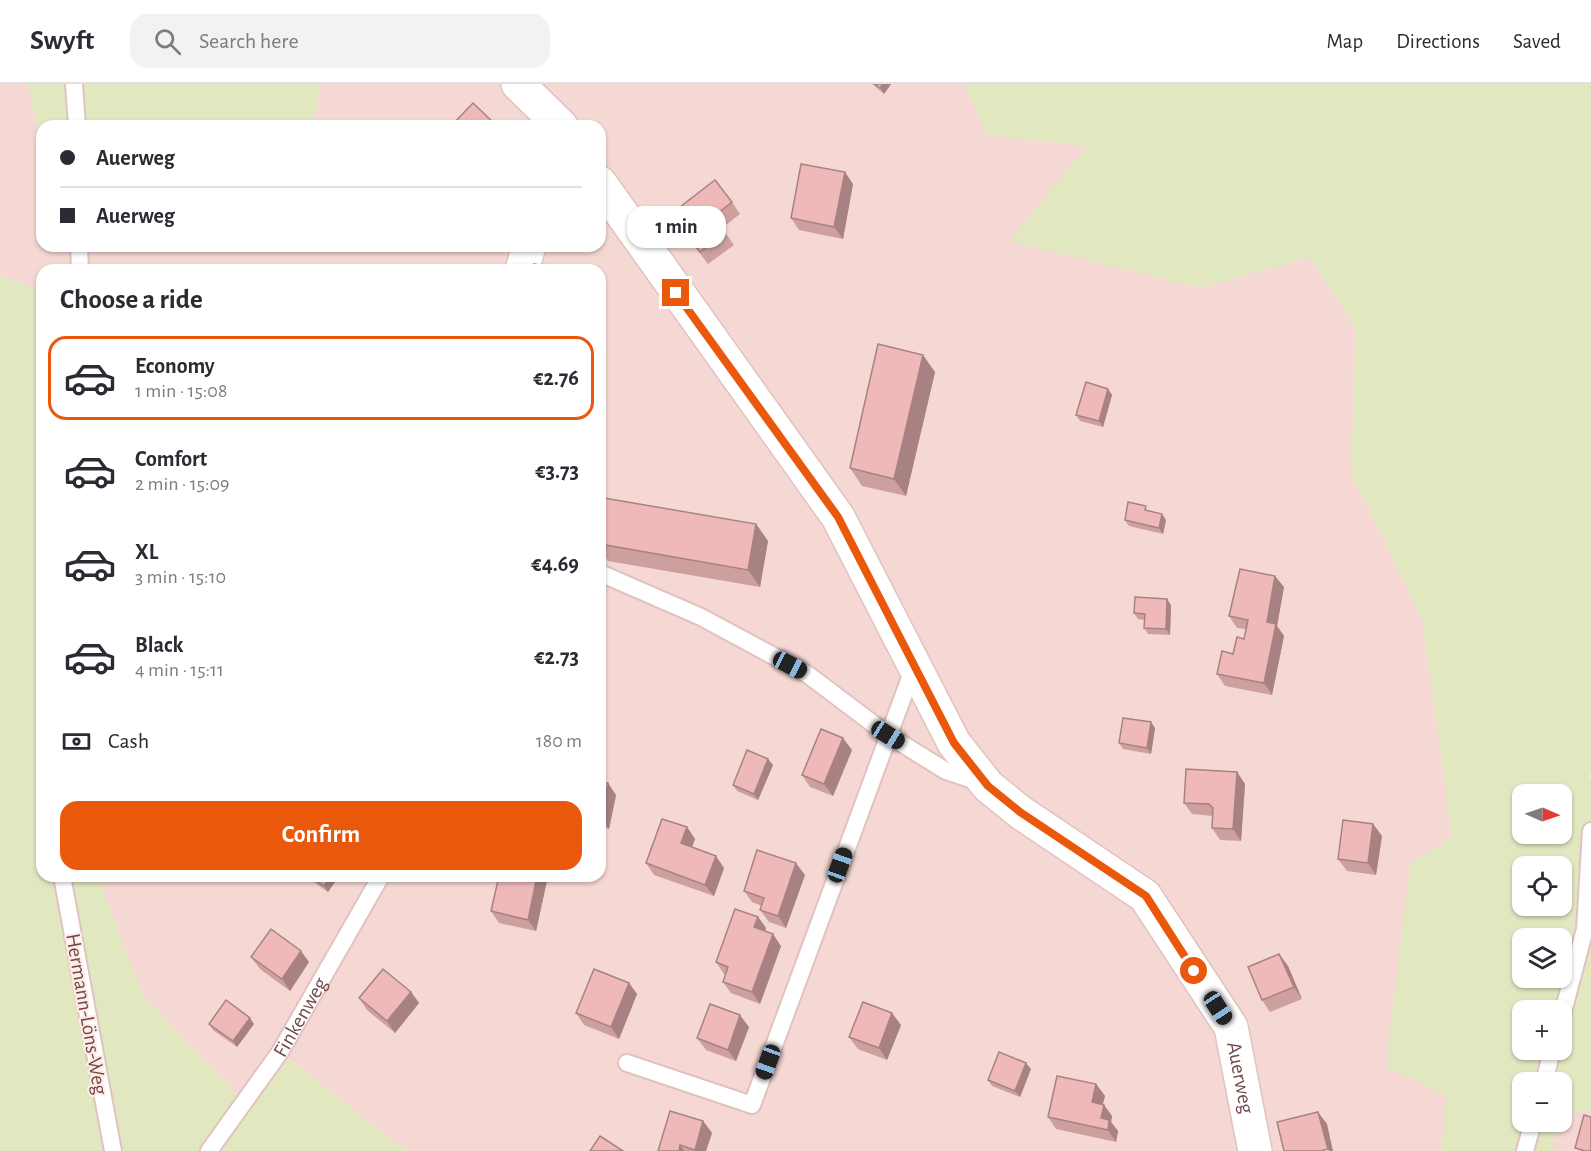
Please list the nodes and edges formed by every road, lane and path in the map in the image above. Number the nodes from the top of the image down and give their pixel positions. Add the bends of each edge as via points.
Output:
1 (74, 84) edge
2 (519, 84) edge
3 (77, 120) edge
4 (555, 120) edge
5 (606, 191) edge
6 (606, 576) edge
7 (915, 665) junction
8 (888, 735) junction
9 (988, 786) junction
10 (1591, 831) edge
11 (63, 882) edge
12 (378, 882) edge
13 (1566, 1000) edge
14 (627, 1062) dead end
15 (1530, 1132) edge
16 (113, 1151) edge
17 (209, 1151) edge
18 (1256, 1151) edge
19 (1525, 1151) edge

1 - 3 lane
2 - 4 street
5 - 7 street, Auerweg via 838,517
6 - 8 lane via 701,616 807,674
7 - 8 lane
7 - 9 street, Auerweg via 954,743
8 - 9 lane via 945,771
8 - 14 lane via 752,1105
9 - 18 street, Auerweg via 1020,812 1146,896 1231,1027
10 - 13 lane via 1585,930
11 - 16 lane, Hermann-Löns-Weg
12 - 17 lane, Finkenweg via 280,1052
15 - 19 lane

